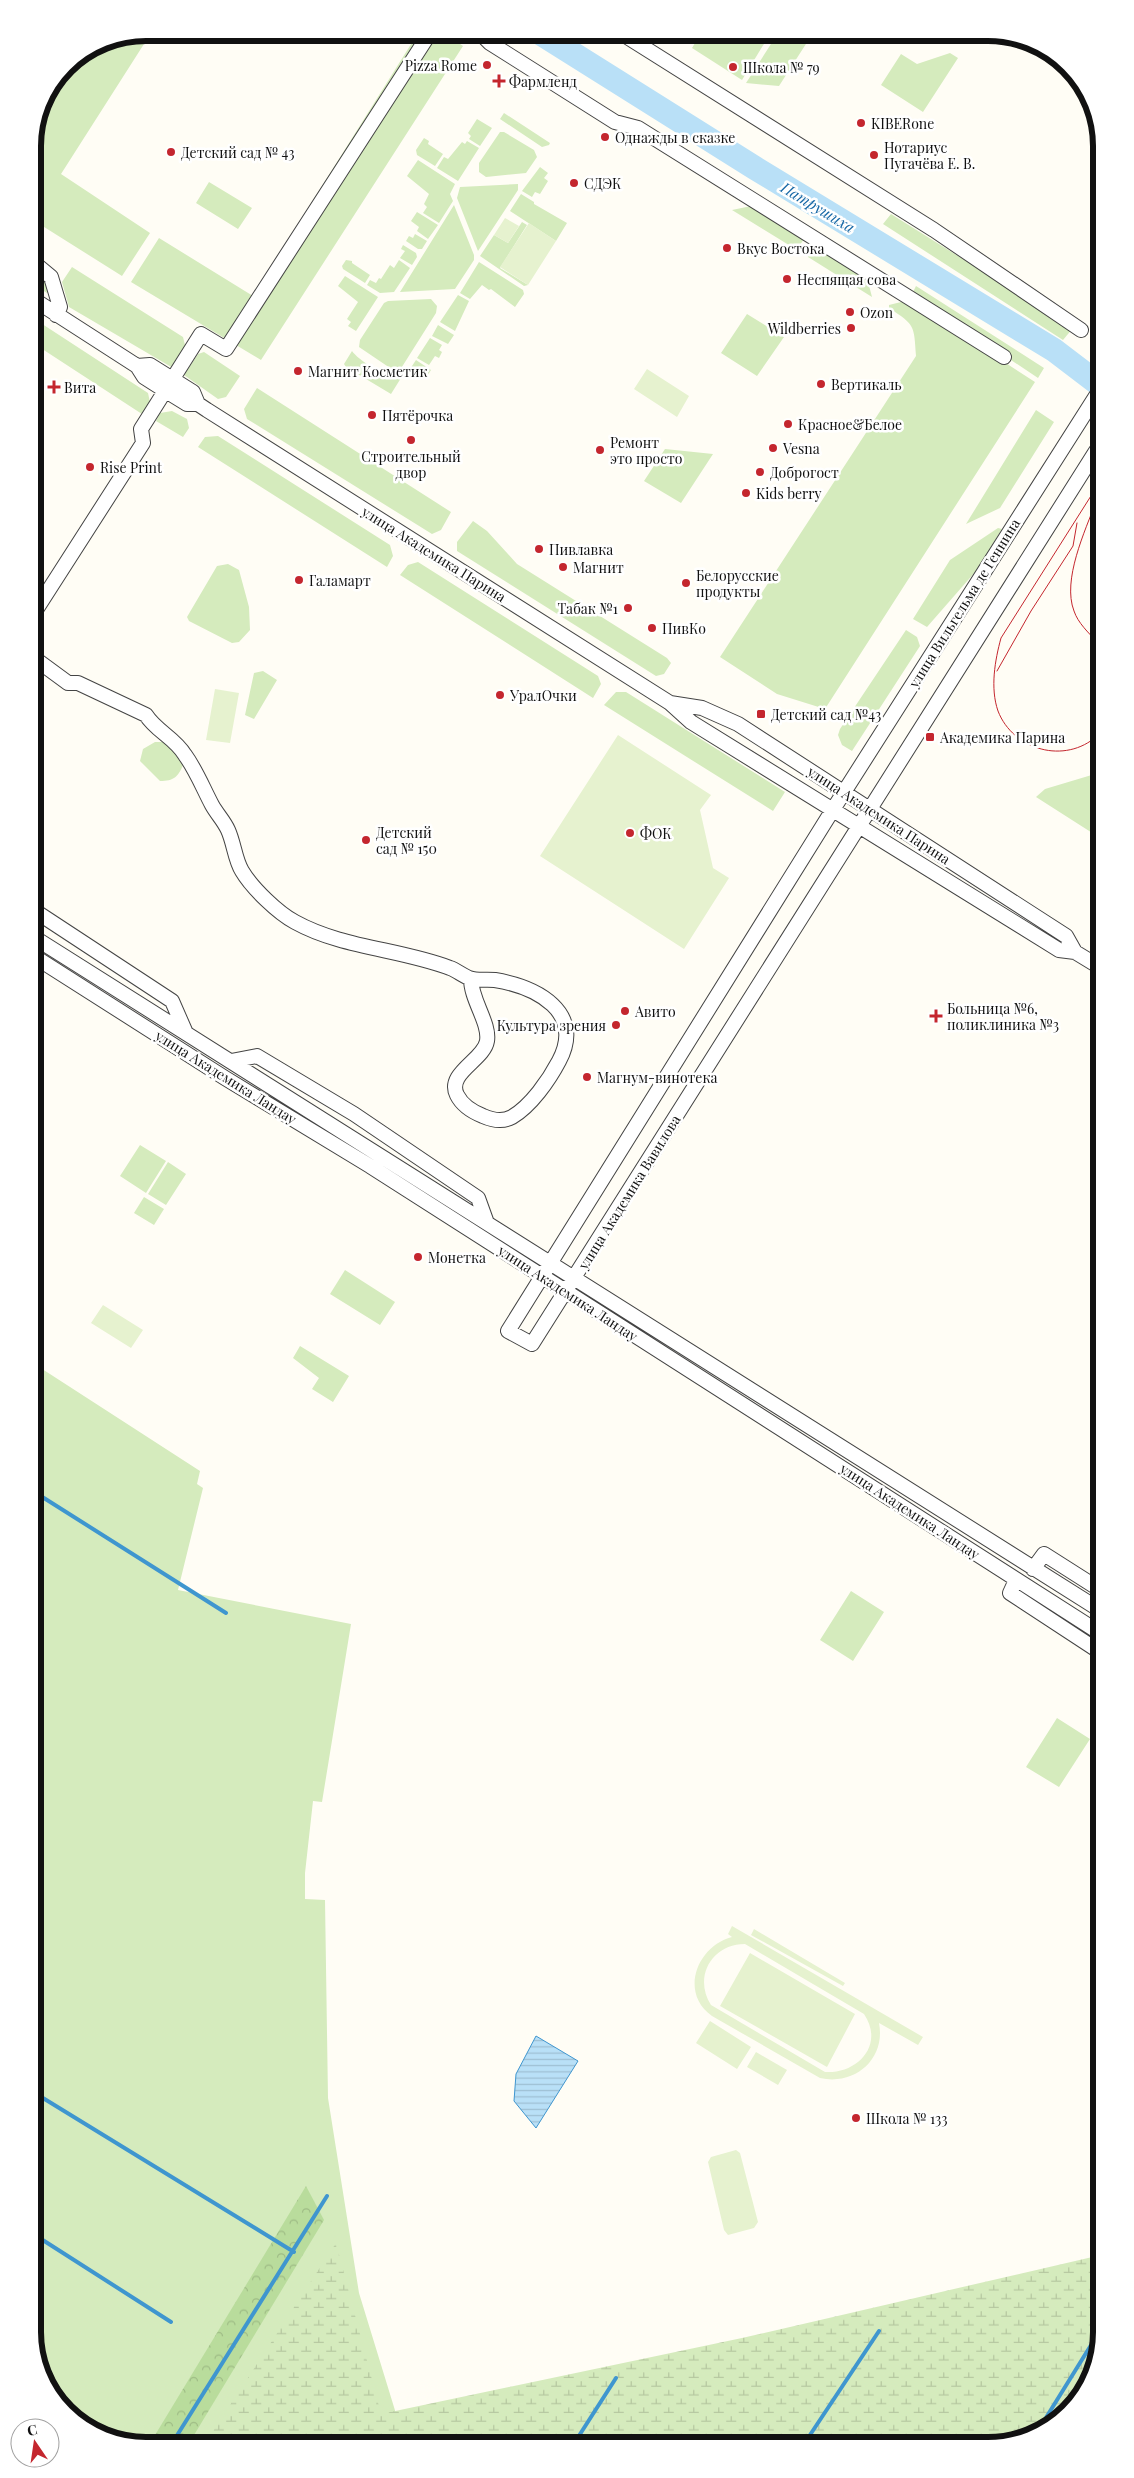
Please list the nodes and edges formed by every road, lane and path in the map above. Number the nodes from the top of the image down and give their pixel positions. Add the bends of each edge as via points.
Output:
1 (425, 41) edge
2 (494, 41) edge
3 (633, 41) edge
4 (41, 269) edge
5 (41, 305) edge
6 (56, 315) junction
7 (1081, 330) dead end
8 (1004, 357) dead end
9 (169, 385) junction
10 (1093, 401) edge
11 (1093, 457) edge
12 (41, 603) edge
13 (41, 663) edge
14 (670, 703) junction
15 (844, 792) junction
16 (870, 809) junction
17 (832, 810) junction
18 (857, 827) junction
19 (41, 915) edge
20 (41, 942) edge
21 (1075, 952) junction
22 (41, 960) edge
23 (1093, 963) edge
24 (471, 979) junction
25 (186, 1033) junction
26 (232, 1061) junction
27 (487, 1223) junction
28 (550, 1263) junction
29 (542, 1277) junction
30 (574, 1278) junction
31 (566, 1292) junction
32 (1033, 1569) junction
33 (1016, 1580) junction
34 (1093, 1585) edge
35 (1093, 1606) edge
36 (1093, 1629) edge
37 (1093, 1647) edge

1 - 9 street via 226,349 201,334
2 - 8 street via 616,122 638,128
3 - 7 street via 934,230
4 - 6 street via 51,277 60,308
5 - 6 street, улица Академика Парина
6 - 9 street, улица Академика Парина via 137,366 144,377
9 - 12 street via 141,429 144,443
9 - 14 street, улица Академика Парина via 187,404 198,404
10 - 15 street, улица Вильгельма де Геннина
11 - 16 street
13 - 24 street via 68,683 78,683 146,715 185,753 228,830 241,870 269,902 295,922 327,935 450,968
14 - 15 street, улица Академика Парина via 702,708 738,724
14 - 17 street, улица Академика Парина via 691,722
15 - 16 street, улица Академика Парина
15 - 17 street, улица Вильгельма де Геннина
16 - 18 street
16 - 21 street, улица Академика Парина via 1066,936
17 - 18 street, улица Академика Парина
17 - 28 street, улица Академика Вавилова
18 - 21 street, улица Академика Парина via 1059,950
18 - 30 street, улица Академика Вавилова
19 - 25 street via 172,1001
20 - 25 street, улица Академика Ландау
21 - 23 street, улица Академика Парина
22 - 29 street, улица Академика Ландау
24 - 24 street via 495,980 537,992 556,1007 568,1028 567,1047 556,1068 524,1108 510,1118 494,1120 476,1113 460,1102 455,1091 455,1082 482,1052 487,1041 486,1029 471,990
25 - 26 street, улица Академика Ландау
26 - 27 street, улица Академика Ландау
26 - 27 street via 257,1056 326,1096 478,1198
27 - 28 street, улица Академика Ландау
28 - 29 street, улица Академика Вавилова
28 - 30 street, улица Академика Ландау
29 - 31 street, улица Академика Ландау
29 - 31 street, улица Академика Вавилова via 508,1331 532,1344
30 - 31 street, улица Академика Вавилова
30 - 32 street, улица Академика Ландау
31 - 33 street, улица Академика Ландау
32 - 34 street via 1044,1554
32 - 35 street, улица Академика Ландау
33 - 36 street, улица Академика Ландау
33 - 37 street via 1010,1593

